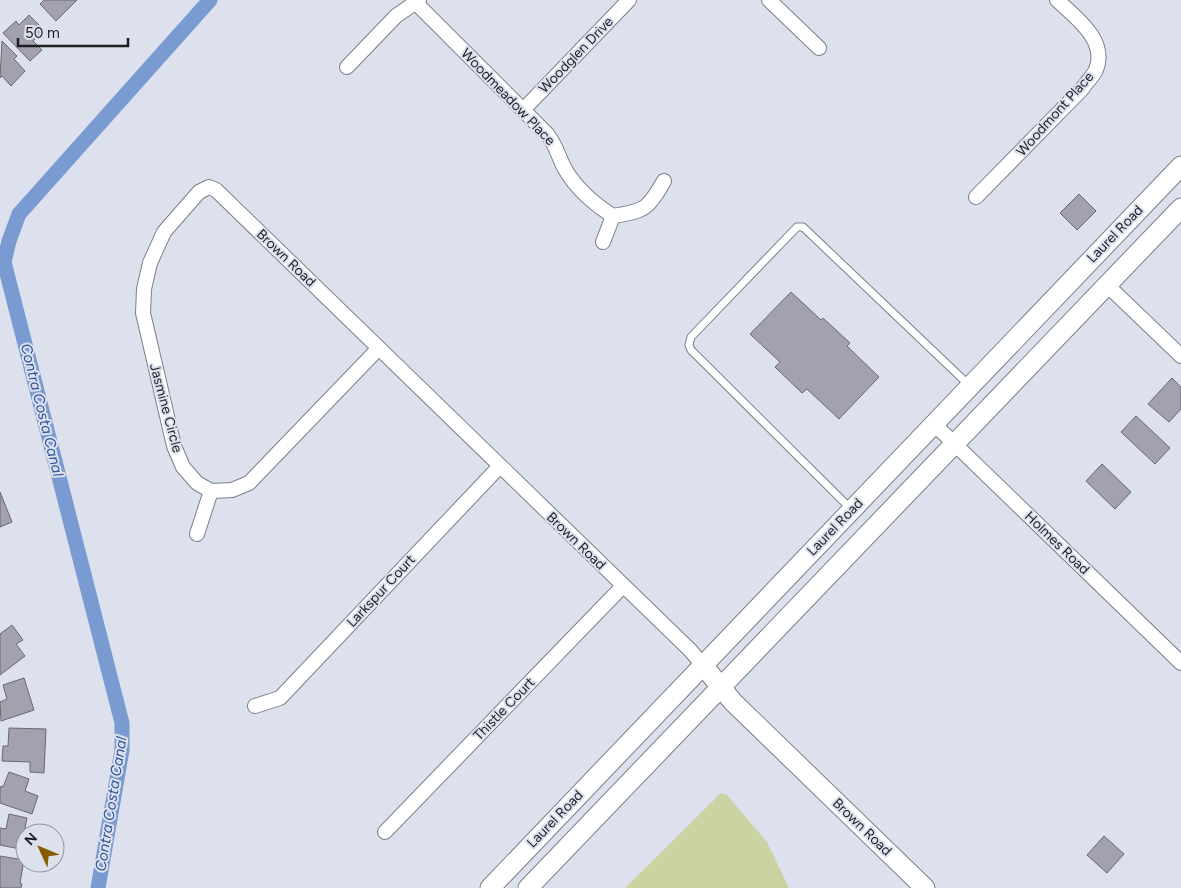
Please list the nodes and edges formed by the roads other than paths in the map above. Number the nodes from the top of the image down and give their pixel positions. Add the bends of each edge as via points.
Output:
1 (629, 0) edge
2 (769, 0) edge
3 (1057, 0) edge
4 (417, 1) edge
5 (819, 48) dead end
6 (347, 67) dead end
7 (524, 109) junction
8 (1181, 166) edge
9 (664, 181) dead end
10 (224, 197) joint
11 (976, 197) dead end
12 (1181, 208) edge
13 (613, 216) junction
14 (603, 242) dead end
15 (1107, 285) junction
16 (379, 348) junction
17 (1181, 356) edge
18 (970, 386) junction
19 (934, 424) junction
20 (955, 444) junction
21 (500, 466) junction
22 (211, 491) junction
23 (852, 510) junction
24 (197, 534) dead end
25 (623, 586) junction
26 (1181, 662) edge
27 (702, 664) junction
28 (720, 687) junction
29 (255, 706) dead end
30 (385, 832) dead end
31 (490, 888) edge
32 (528, 888) edge
33 (925, 888) edge

1 - 7 street, Woodglen Drive
2 - 5 street
3 - 11 street, Woodmont Place via 1088,30 1098,47 1096,69 1082,88
4 - 6 street via 396,16
4 - 7 street, Woodmeadow Place
7 - 13 street, Woodmeadow Place via 557,148 572,180 593,203
8 - 18 main road, Laurel Road
9 - 13 street via 654,199 638,212
10 - 16 street, Brown Road
10 - 22 street, Jasmine Circle via 209,187 198,192 164,232 150,263 144,289 143,313 174,446 183,468 197,483
12 - 15 main road, Laurel Road
13 - 14 street
15 - 17 street
15 - 20 main road, Laurel Road
16 - 21 street, Brown Road
16 - 22 street via 249,483 232,490
18 - 19 main road, Laurel Road
18 - 23 lane via 803,227 797,227 705,323 692,337 691,350
19 - 20 street, Holmes Road
19 - 23 main road, Laurel Road
20 - 26 street, Holmes Road
20 - 28 main road, Laurel Road
21 - 25 street, Brown Road
21 - 29 street, Larkspur Court via 280,698
22 - 24 street
23 - 27 main road, Laurel Road
25 - 27 street, Brown Road
25 - 30 street, Thistle Court
27 - 28 main road, Brown Road
27 - 31 main road, Laurel Road
28 - 32 main road, Laurel Road
28 - 33 main road, Brown Road

